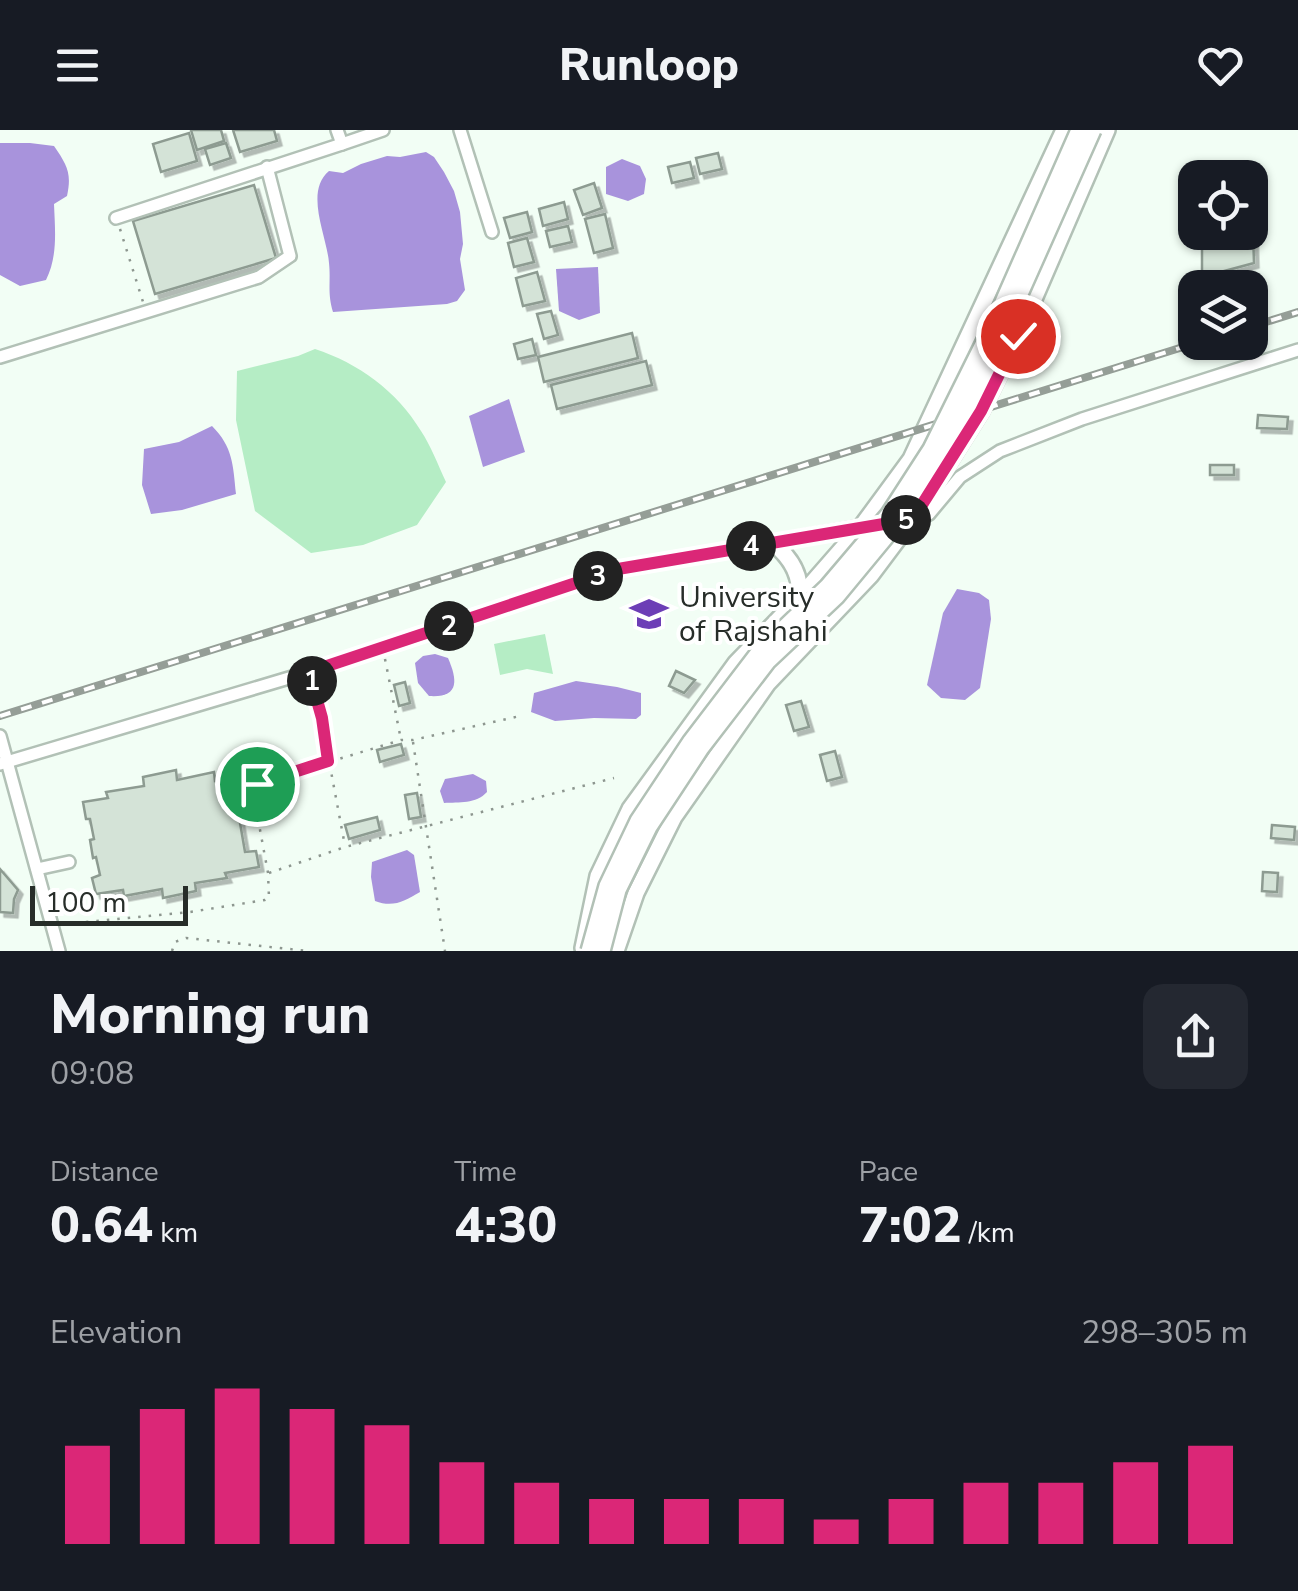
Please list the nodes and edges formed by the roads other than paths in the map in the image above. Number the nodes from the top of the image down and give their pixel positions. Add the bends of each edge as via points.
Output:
1 (337, 130) edge
2 (383, 130) edge
3 (460, 130) edge
4 (1064, 130) edge
5 (1079, 130) edge
6 (1093, 130) edge
7 (1106, 130) edge
8 (342, 144) junction
9 (267, 168) junction
10 (116, 218) road end
11 (492, 232) dead end
12 (1298, 350) edge
13 (0, 357) edge
14 (913, 519) junction
15 (861, 526) junction
16 (773, 543) junction
17 (799, 598) junction
18 (0, 736) edge
19 (3, 763) edge
20 (69, 862) dead end
21 (37, 869) junction
22 (59, 951) edge
23 (586, 951) edge
24 (602, 951) edge
25 (616, 951) edge

1 - 8 street
2 - 8 street
3 - 11 street
4 - 15 main road via 928,427
5 - 23 main road, bridge via 931,448 889,514 828,587 759,652 691,740 638,821 606,886
6 - 24 main road, bridge via 942,455 899,521 837,596 768,661 701,748 648,827 618,890
7 - 14 main road via 981,411
8 - 9 street
9 - 10 street
9 - 13 street via 290,256 259,278
12 - 14 street via 1000,451 960,477 929,514
14 - 15 street
14 - 25 main road via 871,576 768,683 674,817
15 - 16 street
15 - 17 main road
16 - 17 main road via 797,574
16 - 19 street via 618,569 309,672
17 - 23 main road via 736,663 630,809 598,876
18 - 19 street
19 - 21 street
20 - 21 street
21 - 22 street

